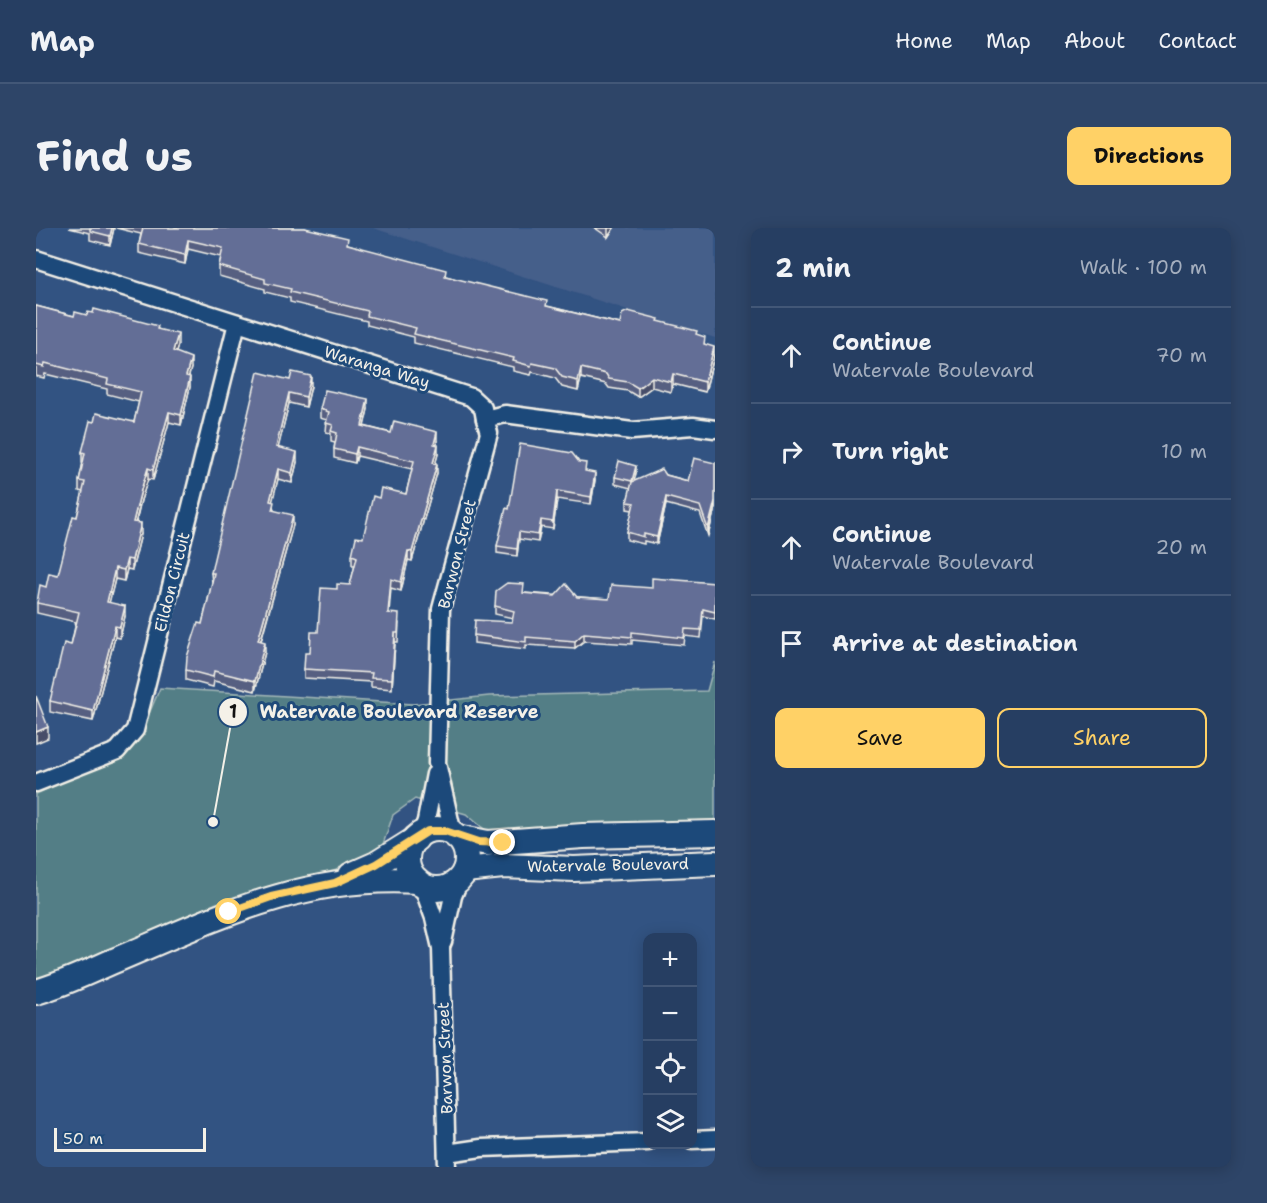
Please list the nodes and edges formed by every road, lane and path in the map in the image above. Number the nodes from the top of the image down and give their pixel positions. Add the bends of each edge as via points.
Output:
1 (36, 259) edge
2 (237, 323) junction
3 (485, 419) junction
4 (715, 429) edge
5 (437, 763) junction
6 (36, 783) edge
7 (715, 833) edge
8 (455, 835) junction
9 (418, 837) junction
10 (715, 863) edge
11 (462, 874) junction
12 (335, 883) junction
13 (419, 883) junction
14 (441, 948) junction
15 (36, 992) edge
16 (715, 1139) edge
17 (697, 1140) edge
18 (643, 1142) edge
19 (447, 1160) edge

1 - 2 street, Waranga Way
2 - 3 street, Waranga Way via 471,396 483,408
2 - 6 street, Eildon Circuit via 135,730 117,751
3 - 4 street via 505,414 632,430 693,426
3 - 5 street, Barwon Street via 489,433 441,609
5 - 8 street, Barwon Street
5 - 9 street, Barwon Street via 426,821
7 - 8 street, Watervale Boulevard via 488,843
8 - 9 street via 436,829
8 - 11 street via 466,852
9 - 12 street via 376,864
9 - 13 street via 410,846 408,865
10 - 11 street, Watervale Boulevard via 574,868 503,866
11 - 13 street via 442,889
11 - 14 street, Barwon Street via 450,904
12 - 13 street
12 - 15 street via 250,905
13 - 14 street, Barwon Street
14 - 19 street, Barwon Street
16 - 17 street
18 - 19 street via 481,1148

